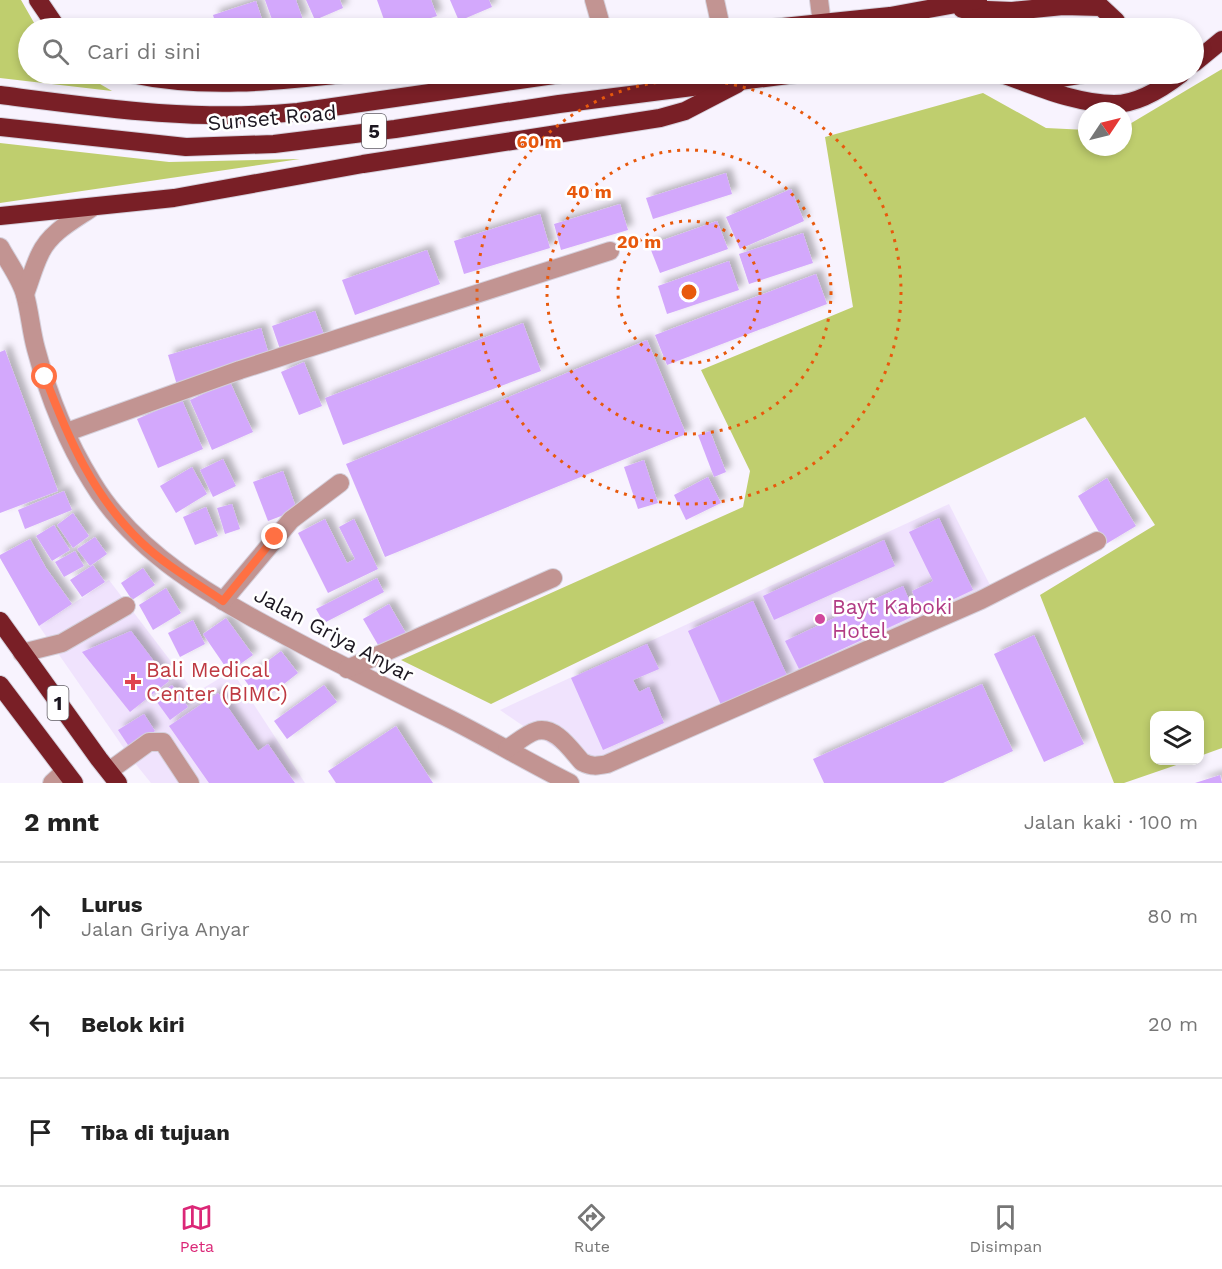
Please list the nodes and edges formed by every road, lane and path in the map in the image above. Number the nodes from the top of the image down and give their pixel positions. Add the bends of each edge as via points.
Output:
1 (38, 0) edge
2 (594, 0) edge
3 (715, 0) edge
4 (819, 0) edge
5 (978, 0) edge
6 (932, 4) edge
7 (50, 18) edge
8 (599, 18) edge
9 (719, 18) edge
10 (821, 18) edge
11 (872, 18) edge
12 (1113, 18) edge
13 (1222, 40) edge
14 (1204, 55) edge
15 (492, 84) edge
16 (710, 84) edge
17 (736, 84) edge
18 (1031, 84) edge
19 (1168, 84) edge
20 (0, 95) edge
21 (0, 127) edge
22 (93, 207) junction
23 (0, 216) edge
24 (0, 247) edge
25 (610, 251) dead end
26 (25, 294) junction
27 (67, 432) junction
28 (340, 483) dead end
29 (1096, 541) dead end
30 (553, 578) dead end
31 (223, 601) junction
32 (126, 606) dead end
33 (0, 621) edge
34 (22, 653) junction
35 (347, 669) junction
36 (0, 685) edge
37 (507, 749) junction
38 (113, 777) edge
39 (63, 779) edge
40 (190, 783) edge
41 (570, 783) edge

1 - 7 highway
2 - 8 street
3 - 9 street
4 - 10 street
5 - 6 highway
6 - 11 highway via 905,14
6 - 12 highway via 1012,11 1101,7
13 - 14 highway
15 - 20 highway, Sunset Road / 5 via 260,116 164,114
16 - 21 highway, Sunset Road / 5 via 274,144 186,147
17 - 22 highway via 685,111 660,118 216,191
18 - 19 highway via 1064,95 1115,104
22 - 23 highway
22 - 26 street via 50,239 40,252
24 - 26 street, Jalan Griya Anyar
25 - 27 street via 240,370
26 - 27 street, Jalan Griya Anyar via 36,349
27 - 31 street, Jalan Griya Anyar via 93,483 126,526 164,560
28 - 31 street via 291,520
29 - 37 street via 981,600 607,764 594,766 582,762 556,735 542,730
30 - 35 street
31 - 35 street, Jalan Griya Anyar
32 - 34 street via 62,643
33 - 34 highway, 1
34 - 38 highway, 1
35 - 37 street, Jalan Griya Anyar
36 - 39 highway, 1
37 - 41 street, Jalan Griya Anyar
38 - 40 street via 149,742 163,742

